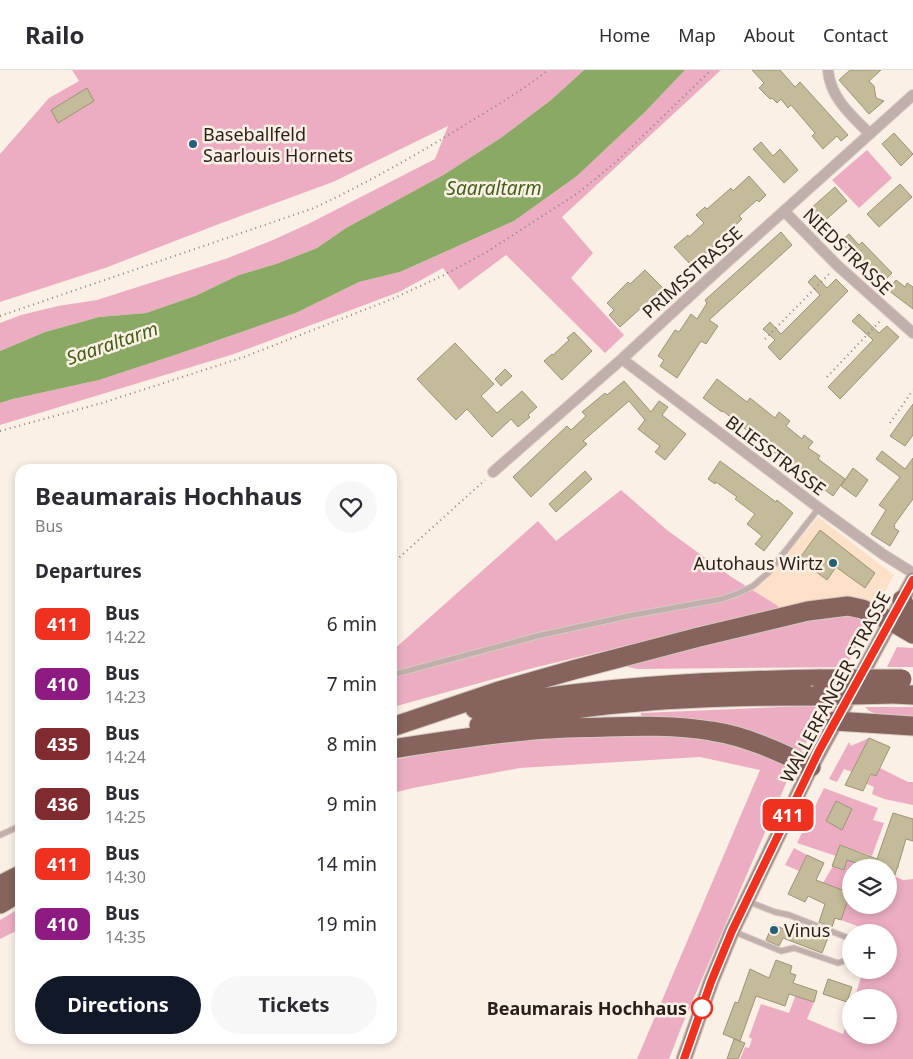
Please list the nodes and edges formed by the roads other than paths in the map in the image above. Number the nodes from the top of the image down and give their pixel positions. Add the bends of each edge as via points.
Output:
1 (828, 70) edge
2 (913, 96) edge
3 (870, 134) junction
4 (784, 211) junction
5 (913, 333) edge
6 (622, 359) junction
7 (493, 472) road end
8 (819, 508) junction
9 (913, 573) edge
10 (913, 580) edge
11 (902, 600) junction
12 (891, 621) junction
13 (913, 621) edge
14 (913, 634) edge
15 (397, 674) edge
16 (903, 684) edge
17 (815, 687) junction
18 (913, 695) edge
19 (835, 722) junction
20 (397, 725) edge
21 (397, 726) edge
22 (913, 726) edge
23 (397, 742) edge
24 (397, 748) edge
25 (811, 767) junction
26 (15, 828) edge
27 (0, 835) edge
28 (15, 878) edge
29 (0, 885) edge
30 (15, 895) edge
31 (747, 900) junction
32 (0, 904) edge
33 (732, 931) junction
34 (842, 935) edge
35 (842, 962) edge
36 (684, 1059) edge

1 - 3 street via 835,96
2 - 3 street, PRIMSSTRASSE
3 - 4 street, PRIMSSTRASSE
4 - 5 street, NIEDSTRASSE via 838,266
4 - 6 street, PRIMSSTRASSE
6 - 7 street, PRIMSSTRASSE
6 - 8 street, BLIESSTRASSE
8 - 9 street, BLIESSTRASSE
8 - 15 lane via 768,573 740,594 537,636
10 - 11 main road, WALLERFANGER STRASSE
11 - 12 main road, WALLERFANGER STRASSE
11 - 13 highway
12 - 14 highway
12 - 19 main road, WALLERFANGER STRASSE
12 - 20 highway via 848,606 808,612 572,670
16 - 17 highway, bridge
16 - 18 highway
17 - 21 highway via 743,680 594,691 510,702
17 - 23 highway via 743,696 597,706 514,718
19 - 22 highway
19 - 25 main road, WALLERFANGER STRASSE
24 - 25 highway via 527,731 634,726 679,728 736,736
25 - 31 main road, WALLERFANGER STRASSE
26 - 27 lane
28 - 29 highway
30 - 32 highway
31 - 33 main road, WALLERFANGER STRASSE
31 - 34 lane
33 - 35 lane via 781,951 794,948
33 - 36 main road, WALLERFANGER STRASSE

